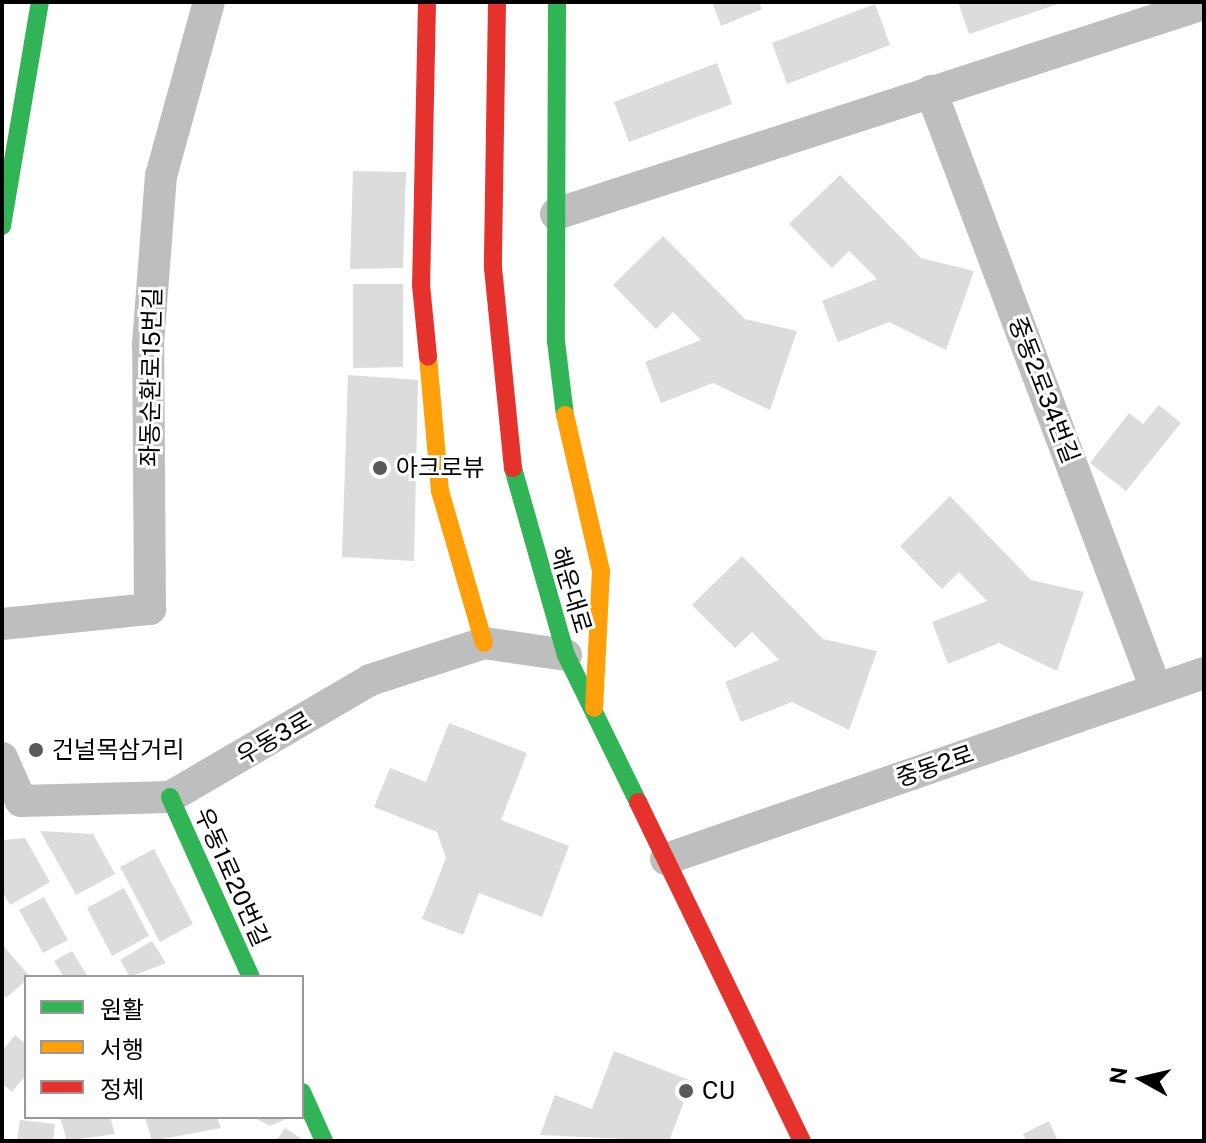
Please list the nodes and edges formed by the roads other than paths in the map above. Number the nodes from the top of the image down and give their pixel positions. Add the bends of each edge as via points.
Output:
1 (40, 2) edge
2 (209, 2) edge
3 (427, 2) edge
4 (497, 2) edge
5 (557, 2) edge
6 (1204, 4) edge
7 (931, 91) junction
8 (556, 214) junction
9 (2, 226) edge
10 (2, 624) edge
11 (484, 643) junction
12 (566, 655) junction
13 (1204, 673) edge
14 (1156, 689) junction
15 (594, 718) junction
16 (2, 758) edge
17 (170, 797) junction
18 (12, 801) edge
19 (666, 859) junction
20 (250, 975) edge
21 (304, 1096) edge
22 (324, 1141) edge
23 (802, 1141) edge

1 - 9 street
2 - 10 street, 좌동순환로15번길 via 161,176 148,344 150,609
3 - 11 street via 421,285 440,491
4 - 12 street, 해운대로 via 493,268 515,491
5 - 8 street
6 - 7 street
7 - 8 street
7 - 14 street, 중동2로34번길
8 - 15 street via 556,341 570,451 601,571
11 - 12 street, 우동3로
11 - 17 street, 우동3로 via 370,680
12 - 15 street, 해운대로
13 - 14 street, 중동2로
14 - 19 street, 중동2로
15 - 19 street, 해운대로
16 - 18 street, 우동3로
17 - 18 street, 우동3로
17 - 20 street, 우동1로20번길
19 - 23 street, 해운대로
21 - 22 street

